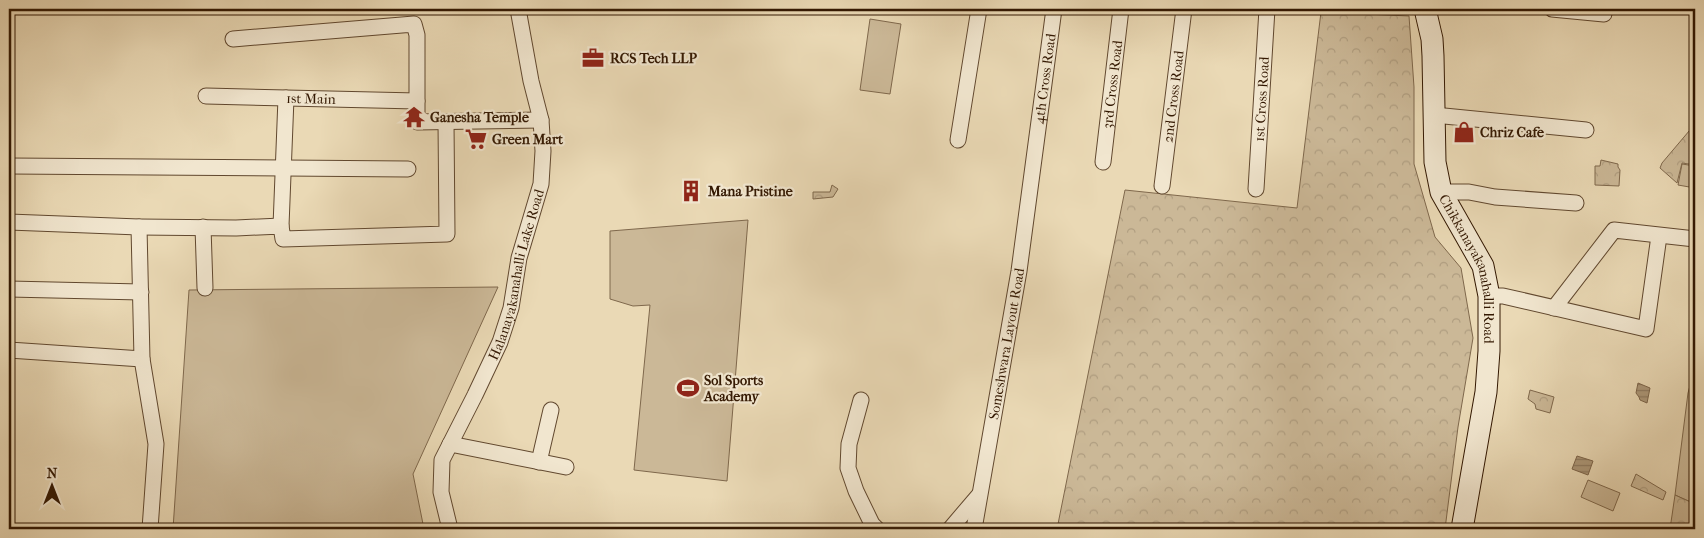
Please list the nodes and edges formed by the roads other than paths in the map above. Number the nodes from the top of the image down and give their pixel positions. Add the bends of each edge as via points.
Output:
1 (518, 9) edge
2 (979, 9) edge
3 (1054, 9) edge
4 (1121, 9) edge
5 (1184, 9) edge
6 (1267, 9) edge
7 (1425, 9) edge
8 (1552, 9) edge
9 (1604, 14) dead end
10 (233, 39) dead end
11 (206, 96) dead end
12 (286, 98) junction
13 (416, 101) junction
14 (1434, 115) junction
15 (541, 120) junction
16 (446, 122) junction
17 (1586, 130) dead end
18 (958, 140) dead end
19 (1036, 148) joint
20 (1103, 162) dead end
21 (9, 166) edge
22 (284, 167) junction
23 (408, 169) dead end
24 (1162, 186) dead end
25 (1256, 189) dead end
26 (1441, 192) junction
27 (1576, 202) dead end
28 (9, 222) edge
29 (140, 226) junction
30 (281, 226) junction
31 (203, 227) junction
32 (1659, 236) junction
33 (1695, 239) edge
34 (205, 288) dead end
35 (9, 289) edge
36 (141, 292) junction
37 (1489, 296) junction
38 (1554, 308) junction
39 (9, 350) edge
40 (142, 359) junction
41 (861, 400) dead end
42 (551, 410) dead end
43 (450, 444) junction
44 (540, 462) junction
45 (566, 467) dead end
46 (980, 494) junction
47 (150, 529) edge
48 (450, 529) edge
49 (877, 529) edge
50 (950, 529) edge
51 (974, 529) edge
52 (1462, 529) edge

1 - 15 street, Halanayakanahalli Lake Road
2 - 18 street
3 - 19 street, 4th Cross Road
4 - 20 street, 3rd Cross Road
5 - 24 street, 2nd Cross Road
6 - 25 street, 1st Cross Road
7 - 14 main road, Chikkanayakanahalli Road via 1432,39
8 - 9 street
10 - 13 street via 414,24 417,35
11 - 12 street, 1st Main
12 - 13 street, 1st Main
12 - 22 street
13 - 16 street via 417,122
14 - 17 street
14 - 26 main road, Chikkanayakanahalli Road via 1435,162
15 - 16 street
15 - 43 street, Halanayakanahalli Lake Road via 542,184 519,258 511,308 500,342
16 - 30 street via 447,234 283,239
19 - 46 street, Someshwara Layout Road via 1019,271
21 - 22 street
22 - 23 street
22 - 30 street
26 - 27 street
26 - 37 main road, Chikkanayakanahalli Road via 1483,266
28 - 29 street
29 - 31 street
29 - 36 street
30 - 31 street
31 - 34 street
32 - 33 street
32 - 38 street via 1614,230
32 - 38 street via 1646,330
35 - 36 street
36 - 40 street
37 - 38 street via 1503,296
37 - 52 main road, Chikkanayakanahalli Road via 1486,392
39 - 40 street
40 - 47 street via 156,444
41 - 49 street via 849,444 848,468 856,491
42 - 44 street
43 - 44 street
43 - 48 street, Halanayakanahalli Lake Road via 442,460 441,492
44 - 45 street
46 - 50 street
46 - 51 street, Someshwara Layout Road

